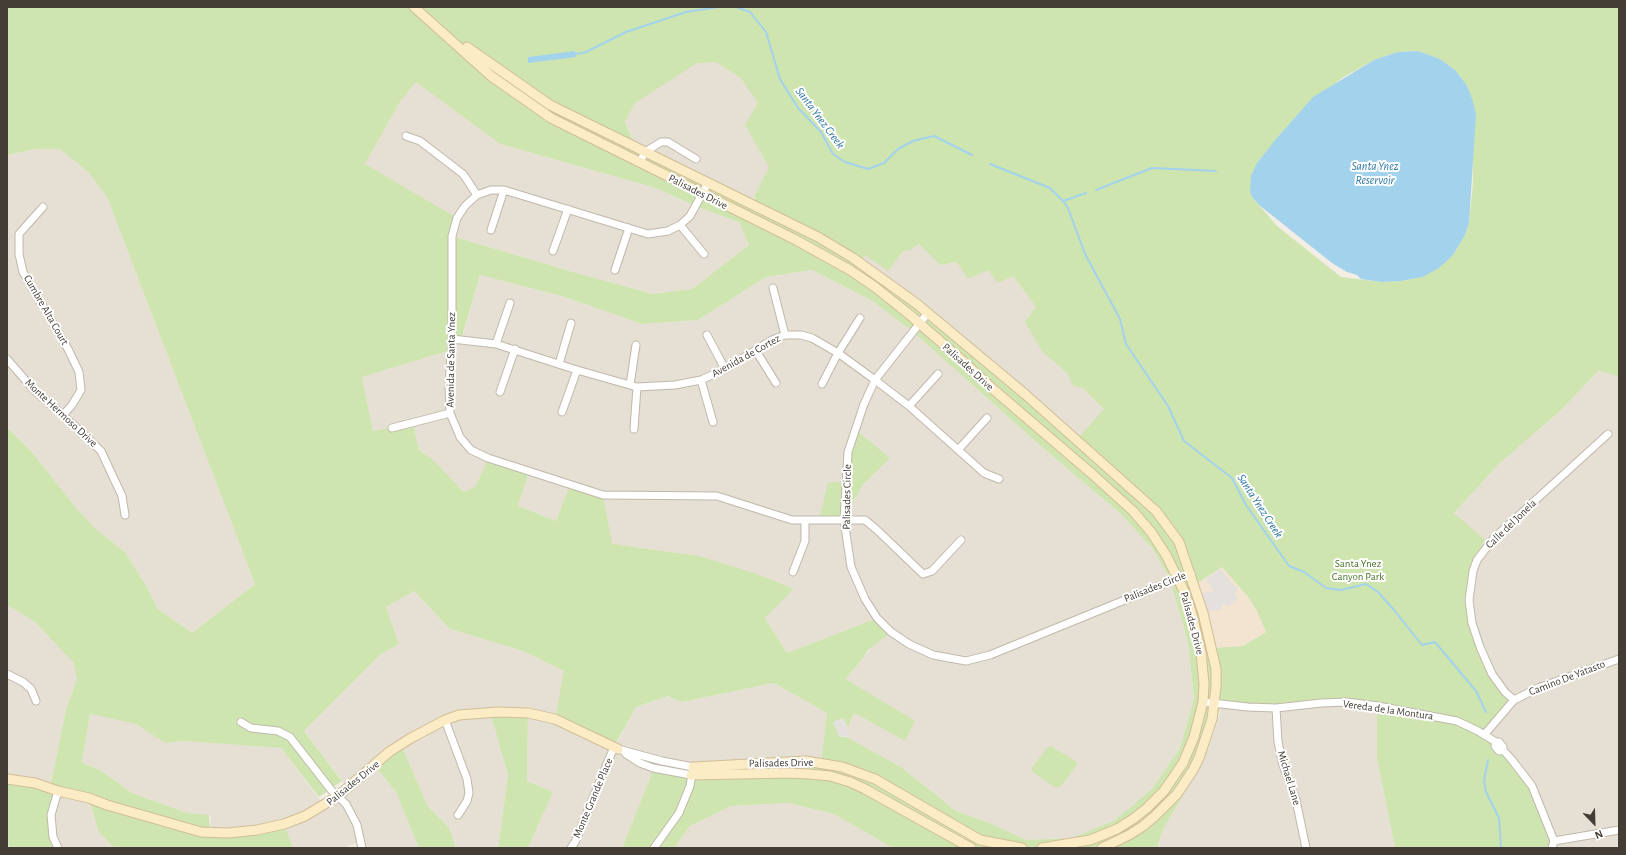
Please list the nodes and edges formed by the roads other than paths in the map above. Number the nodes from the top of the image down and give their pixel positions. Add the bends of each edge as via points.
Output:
1 (414, 7) edge
2 (406, 136) dead end
3 (645, 152) junction
4 (696, 158) dead end
5 (640, 162) junction
6 (708, 183) junction
7 (504, 190) junction
8 (702, 194) junction
9 (477, 195) junction
10 (43, 207) dead end
11 (568, 209) junction
12 (680, 225) junction
13 (629, 228) junction
14 (491, 230) dead end
15 (553, 251) dead end
16 (704, 254) dead end
17 (856, 260) junction
18 (615, 270) dead end
19 (850, 270) junction
20 (774, 288) dead end
21 (510, 303) dead end
22 (927, 314) junction
23 (860, 318) dead end
24 (571, 323) dead end
25 (918, 323) junction
26 (708, 335) dead end
27 (785, 335) junction
28 (452, 339) junction
29 (496, 344) junction
30 (636, 345) dead end
31 (515, 349) junction
32 (756, 351) junction
33 (838, 353) junction
34 (7, 359) edge
35 (559, 364) junction
36 (576, 370) junction
37 (725, 370) junction
38 (938, 374) dead end
39 (700, 380) junction
40 (875, 380) junction
41 (776, 383) dead end
42 (822, 384) dead end
43 (634, 386) junction
44 (500, 392) dead end
45 (909, 406) junction
46 (562, 412) dead end
47 (450, 413) junction
48 (63, 415) junction
49 (987, 418) dead end
50 (713, 422) dead end
51 (392, 428) dead end
52 (634, 429) dead end
53 (1608, 434) dead end
54 (958, 450) junction
55 (999, 479) dead end
56 (125, 515) dead end
57 (805, 520) junction
58 (844, 520) junction
59 (961, 540) dead end
60 (793, 572) dead end
61 (1191, 573) junction
62 (1177, 577) junction
63 (1619, 659) edge
64 (7, 674) edge
65 (1514, 700) junction
66 (36, 701) dead end
67 (1203, 702) junction
68 (1214, 702) junction
69 (1276, 708) junction
70 (445, 720) junction
71 (240, 722) dead end
72 (1484, 735) junction
73 (616, 748) junction
74 (692, 771) junction
75 (7, 779) edge
76 (58, 791) junction
77 (338, 796) junction
78 (458, 815) dead end
79 (1619, 830) edge
80 (1553, 844) edge
81 (58, 848) edge
82 (362, 848) edge
83 (571, 848) edge
84 (654, 848) edge
85 (971, 848) edge
86 (1022, 848) edge
87 (1042, 848) edge
88 (1102, 848) edge
89 (1306, 848) edge

1 - 3 street, Palisades Drive via 550,105
1 - 5 street, Palisades Drive via 491,76 536,108 562,124
2 - 9 street via 420,141 463,174
3 - 4 street via 661,142 668,142
3 - 5 street
3 - 6 street, Palisades Drive
5 - 8 street, Palisades Drive
6 - 8 street
6 - 17 street, Palisades Drive via 818,237
7 - 9 street via 491,190
7 - 11 street
7 - 14 street
8 - 12 street via 690,216
8 - 19 street, Palisades Drive via 796,240
9 - 28 street, Avenida de Santa Ynez via 457,218 452,236
10 - 48 street, Cumbre Alta Court via 19,234 19,254 23,272 79,372 81,390
11 - 13 street
11 - 15 street
12 - 13 street via 668,231 648,234
12 - 16 street
13 - 18 street
17 - 19 street
17 - 22 street, Palisades Drive
19 - 25 street, Palisades Drive via 891,299
20 - 27 street
21 - 29 street
22 - 25 street, Palisades Circle
22 - 61 street, Palisades Drive via 1026,395 1156,511 1180,542
23 - 33 street
24 - 35 street
25 - 40 street, Palisades Circle
25 - 62 street, Palisades Drive via 1133,511 1161,546
26 - 37 street
27 - 32 street, Avenida de Cortez
27 - 33 street, Avenida de Cortez via 801,334
28 - 29 street, Avenida de Cortez
28 - 47 street, Avenida de Santa Ynez
29 - 31 street, Avenida de Cortez
30 - 43 street
31 - 35 street, Avenida de Cortez
31 - 44 street
32 - 37 street, Avenida de Cortez
32 - 41 street
33 - 40 street, Avenida de Cortez
33 - 42 street
34 - 48 street, Monte Hermoso Drive via 34,390
35 - 36 street, Avenida de Cortez
36 - 43 street, Avenida de Cortez
36 - 46 street
37 - 39 street, Avenida de Cortez
38 - 45 street
39 - 43 street, Avenida de Cortez via 675,385
39 - 50 street
40 - 45 street, Avenida de Cortez
40 - 58 street, Palisades Circle via 848,452
43 - 52 street
45 - 54 street, Avenida de Cortez
47 - 51 street
47 - 57 street, Avenida de Santa Ynez via 460,437 471,450 488,458 603,495 717,496 792,520
48 - 56 street, Monte Hermoso Drive via 101,451 122,496
49 - 54 street
53 - 65 street, Calle del Jonela via 1494,538 1477,560 1473,571 1469,600 1472,623 1490,670 1505,692
54 - 55 street, Avenida de Cortez via 984,473
57 - 58 street, Avenida de Santa Ynez
57 - 60 street via 804,541
58 - 59 street, Avenida de Santa Ynez via 865,520 923,574 932,572
58 - 62 street, Palisades Circle via 851,567 865,599 877,618 891,632 909,644 933,655 966,661 990,655
61 - 62 street, Palisades Circle
61 - 68 street, Palisades Drive via 1216,669
62 - 67 street, Palisades Drive via 1191,611 1201,652
63 - 65 street, Camino De Yatasto via 1538,688
64 - 66 street via 31,689
65 - 72 street, Camino De Yatasto
67 - 68 street, Vereda de la Montura
67 - 87 street, Palisades Drive via 1194,737 1183,763 1164,791 1147,808 1101,837
68 - 69 street, Vereda de la Montura
68 - 88 street, Palisades Drive via 1209,732 1199,758 1177,794 1143,826
69 - 72 street, Vereda de la Montura via 1347,702 1378,706 1457,721
69 - 89 street, Michael Lane via 1278,742 1283,765 1296,800
70 - 73 street, Palisades Drive via 459,715 480,713 528,713 554,718
70 - 77 street, Palisades Drive via 389,752
70 - 78 street via 467,779 469,793
71 - 77 street via 251,728 278,731 290,737
72 - 80 street, Vereda de la Montura via 1499,742 1532,786
73 - 74 street, Palisades Drive via 653,768
73 - 83 street, Monte Grande Place
74 - 84 street via 690,786 680,813
74 - 85 street, Palisades Drive via 830,776 865,788
74 - 86 street, Palisades Drive via 806,761 842,767 875,780 980,840
75 - 76 street, Palisades Drive via 35,783
76 - 77 street, Palisades Drive via 201,832 228,833 284,824 305,816
76 - 81 street via 51,815 53,837
77 - 82 street via 346,804 357,826
79 - 80 street

